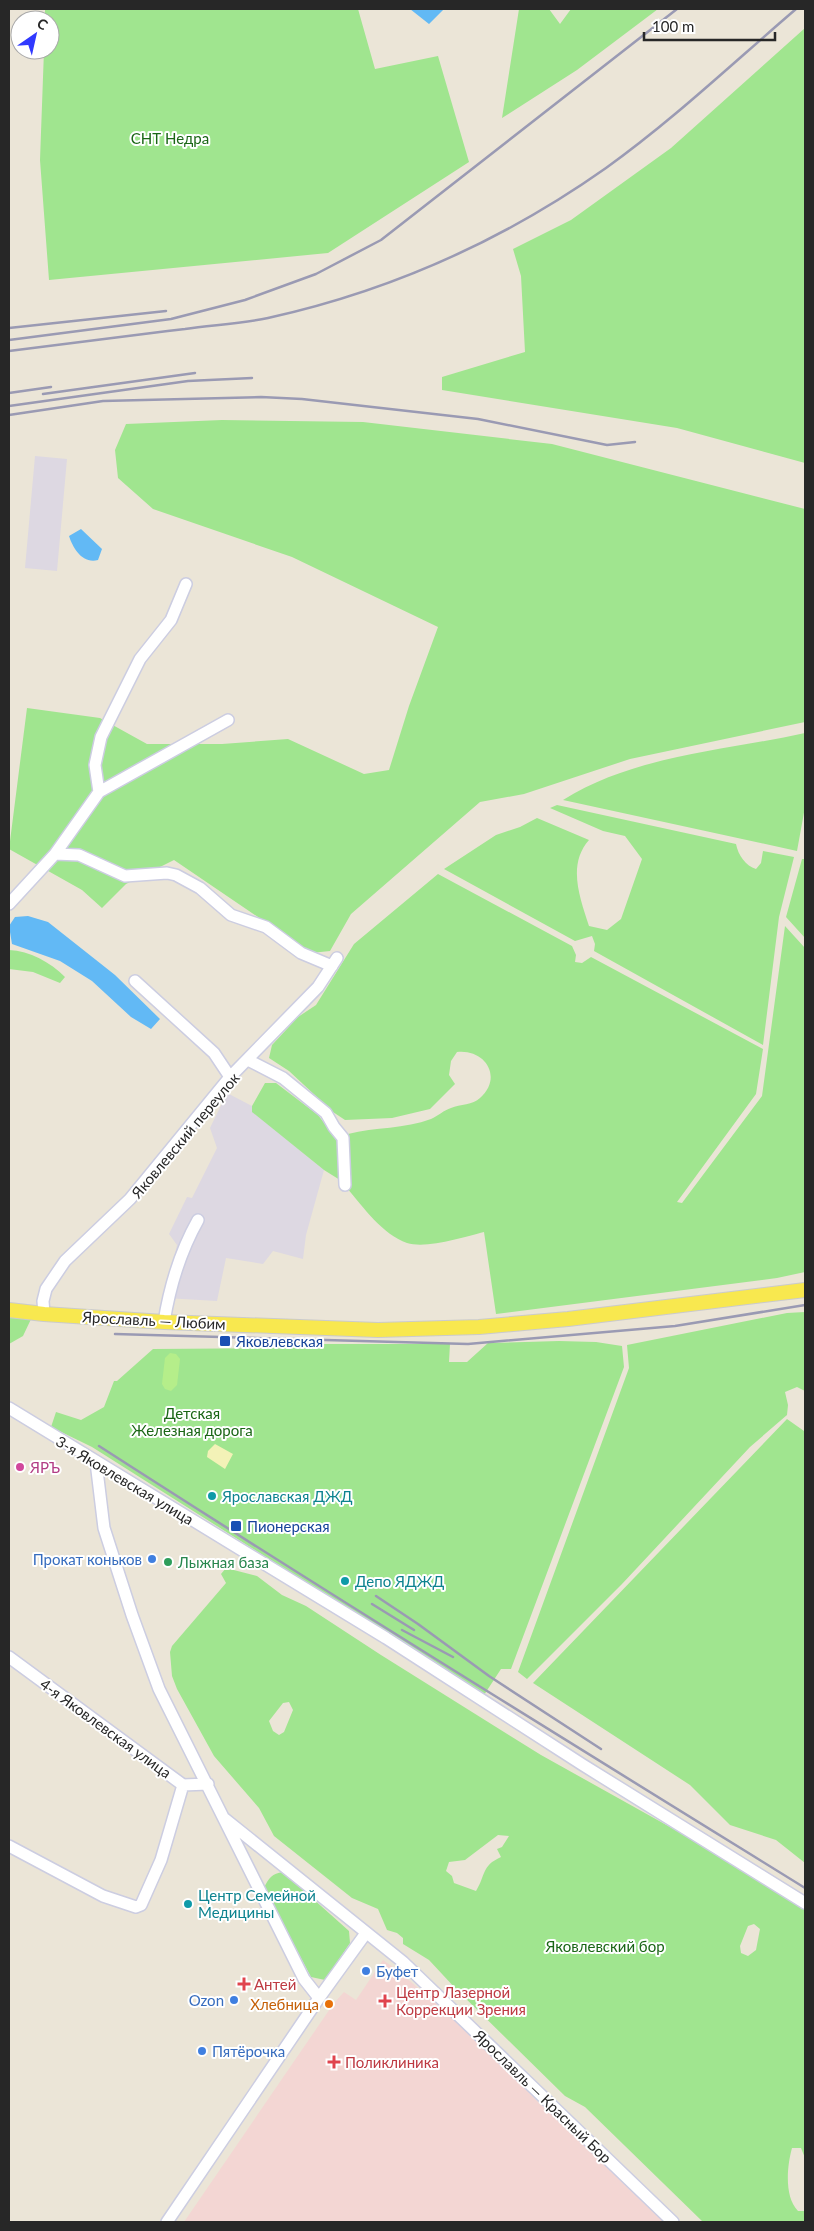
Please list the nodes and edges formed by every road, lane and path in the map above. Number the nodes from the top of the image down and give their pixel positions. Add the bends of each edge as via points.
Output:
1 (186, 584) dead end
2 (228, 720) dead end
3 (99, 792) junction
4 (55, 854) junction
5 (9, 904) edge
6 (136, 981) dead end
7 (248, 1060) junction
8 (230, 1077) junction
9 (345, 1185) dead end
10 (198, 1220) dead end
11 (805, 1290) edge
12 (12, 1311) edge
13 (44, 1314) junction
14 (164, 1322) junction
15 (9, 1408) edge
16 (96, 1462) junction
17 (9, 1657) edge
18 (208, 1784) junction
19 (183, 1785) junction
20 (225, 1819) junction
21 (9, 1846) edge
22 (805, 1903) edge
23 (366, 1933) junction
24 (319, 1998) junction
25 (168, 2222) edge
26 (673, 2222) edge

1 - 3 street via 171,620 140,659 101,738 95,765
2 - 3 street
3 - 4 street
4 - 5 street
4 - 7 street, Яковлевский переулок via 79,855 125,876 176,874 200,888 231,915 266,927 301,953 334,962 318,987
6 - 8 street via 214,1053
7 - 8 street, Яковлевский переулок
7 - 9 street via 283,1078 326,1113 343,1138
8 - 13 street, Яковлевский переулок via 130,1199 65,1261 46,1288
10 - 14 street via 179,1258
11 - 14 main road, Ярославль — Любим via 479,1327 378,1330
12 - 13 main road, Ярославль — Любим
13 - 14 main road, Ярославль — Любим
15 - 16 street, 3-я Яковлевская улица
16 - 18 street via 104,1528 132,1615 160,1689
16 - 22 street, 3-я Яковлевская улица
17 - 19 street, 4-я Яковлевская улица
18 - 19 street, 4-я Яковлевская улица
18 - 20 street
19 - 21 street via 161,1860 141,1905 136,1907 103,1896
20 - 23 street, Ярославль — Красный Бор
20 - 24 street via 304,1979
23 - 24 street
23 - 26 street, Ярославль — Красный Бор via 404,1962
24 - 25 street

